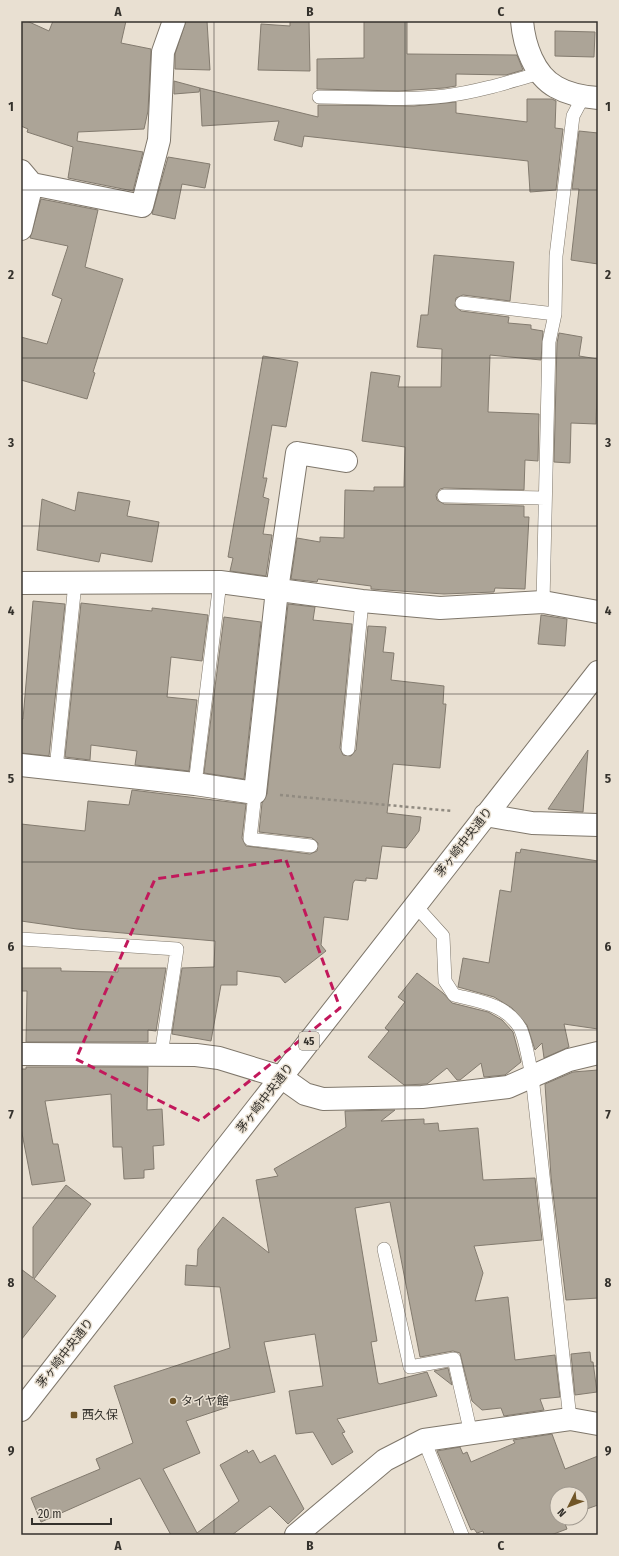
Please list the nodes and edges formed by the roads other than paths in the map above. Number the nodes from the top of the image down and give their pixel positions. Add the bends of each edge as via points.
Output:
1 (174, 21) edge
2 (522, 21) edge
3 (540, 73) junction
4 (319, 97) dead end
5 (591, 98) edge
6 (27, 177) edge
7 (21, 229) edge
8 (462, 303) dead end
9 (555, 314) junction
10 (346, 461) dead end
11 (444, 496) dead end
12 (545, 498) junction
13 (220, 582) junction
14 (21, 583) edge
15 (75, 583) junction
16 (278, 590) junction
17 (362, 601) junction
18 (543, 602) junction
19 (598, 612) edge
20 (598, 672) edge
21 (348, 749) dead end
22 (21, 765) edge
23 (56, 769) junction
24 (195, 784) junction
25 (256, 793) junction
26 (485, 815) junction
27 (598, 825) edge
28 (311, 846) dead end
29 (415, 905) junction
30 (21, 939) edge
31 (598, 1053) edge
32 (21, 1054) edge
33 (161, 1055) junction
34 (532, 1076) junction
35 (281, 1077) junction
36 (384, 1249) dead end
37 (21, 1410) edge
38 (570, 1419) junction
39 (598, 1424) edge
40 (471, 1434) junction
41 (424, 1440) junction
42 (296, 1535) edge
43 (462, 1535) edge

1 - 6 street via 163,52 159,140 142,206
2 - 3 street via 528,51
3 - 4 lane via 445,96
3 - 5 street via 556,87
5 - 9 lane via 573,116 556,256
6 - 7 street
8 - 9 lane
9 - 12 lane via 549,342
10 - 16 street via 297,453
11 - 12 lane
12 - 18 lane
13 - 15 street
13 - 16 street
13 - 24 lane
14 - 15 street
15 - 23 lane
16 - 17 street
16 - 25 street
17 - 18 street via 440,608
17 - 21 lane
18 - 19 street
20 - 26 street, 茅ヶ崎中央通り / 45
22 - 23 street
23 - 24 street
24 - 25 street
25 - 28 lane via 250,838
26 - 27 street via 532,824
26 - 29 street, 茅ヶ崎中央通り / 45
29 - 34 lane via 443,936 444,981 454,995 491,1004 510,1015 521,1029
29 - 35 street, 茅ヶ崎中央通り / 45
30 - 33 lane via 177,949
31 - 34 street via 569,1060
32 - 33 street
33 - 35 street via 219,1058
34 - 35 street via 508,1087 422,1097 323,1099 306,1094
34 - 38 lane
35 - 37 street, 茅ヶ崎中央通り / 45
36 - 40 lane via 410,1367 454,1359
38 - 39 street
38 - 40 street
40 - 41 street
41 - 42 street via 385,1460
41 - 43 lane

